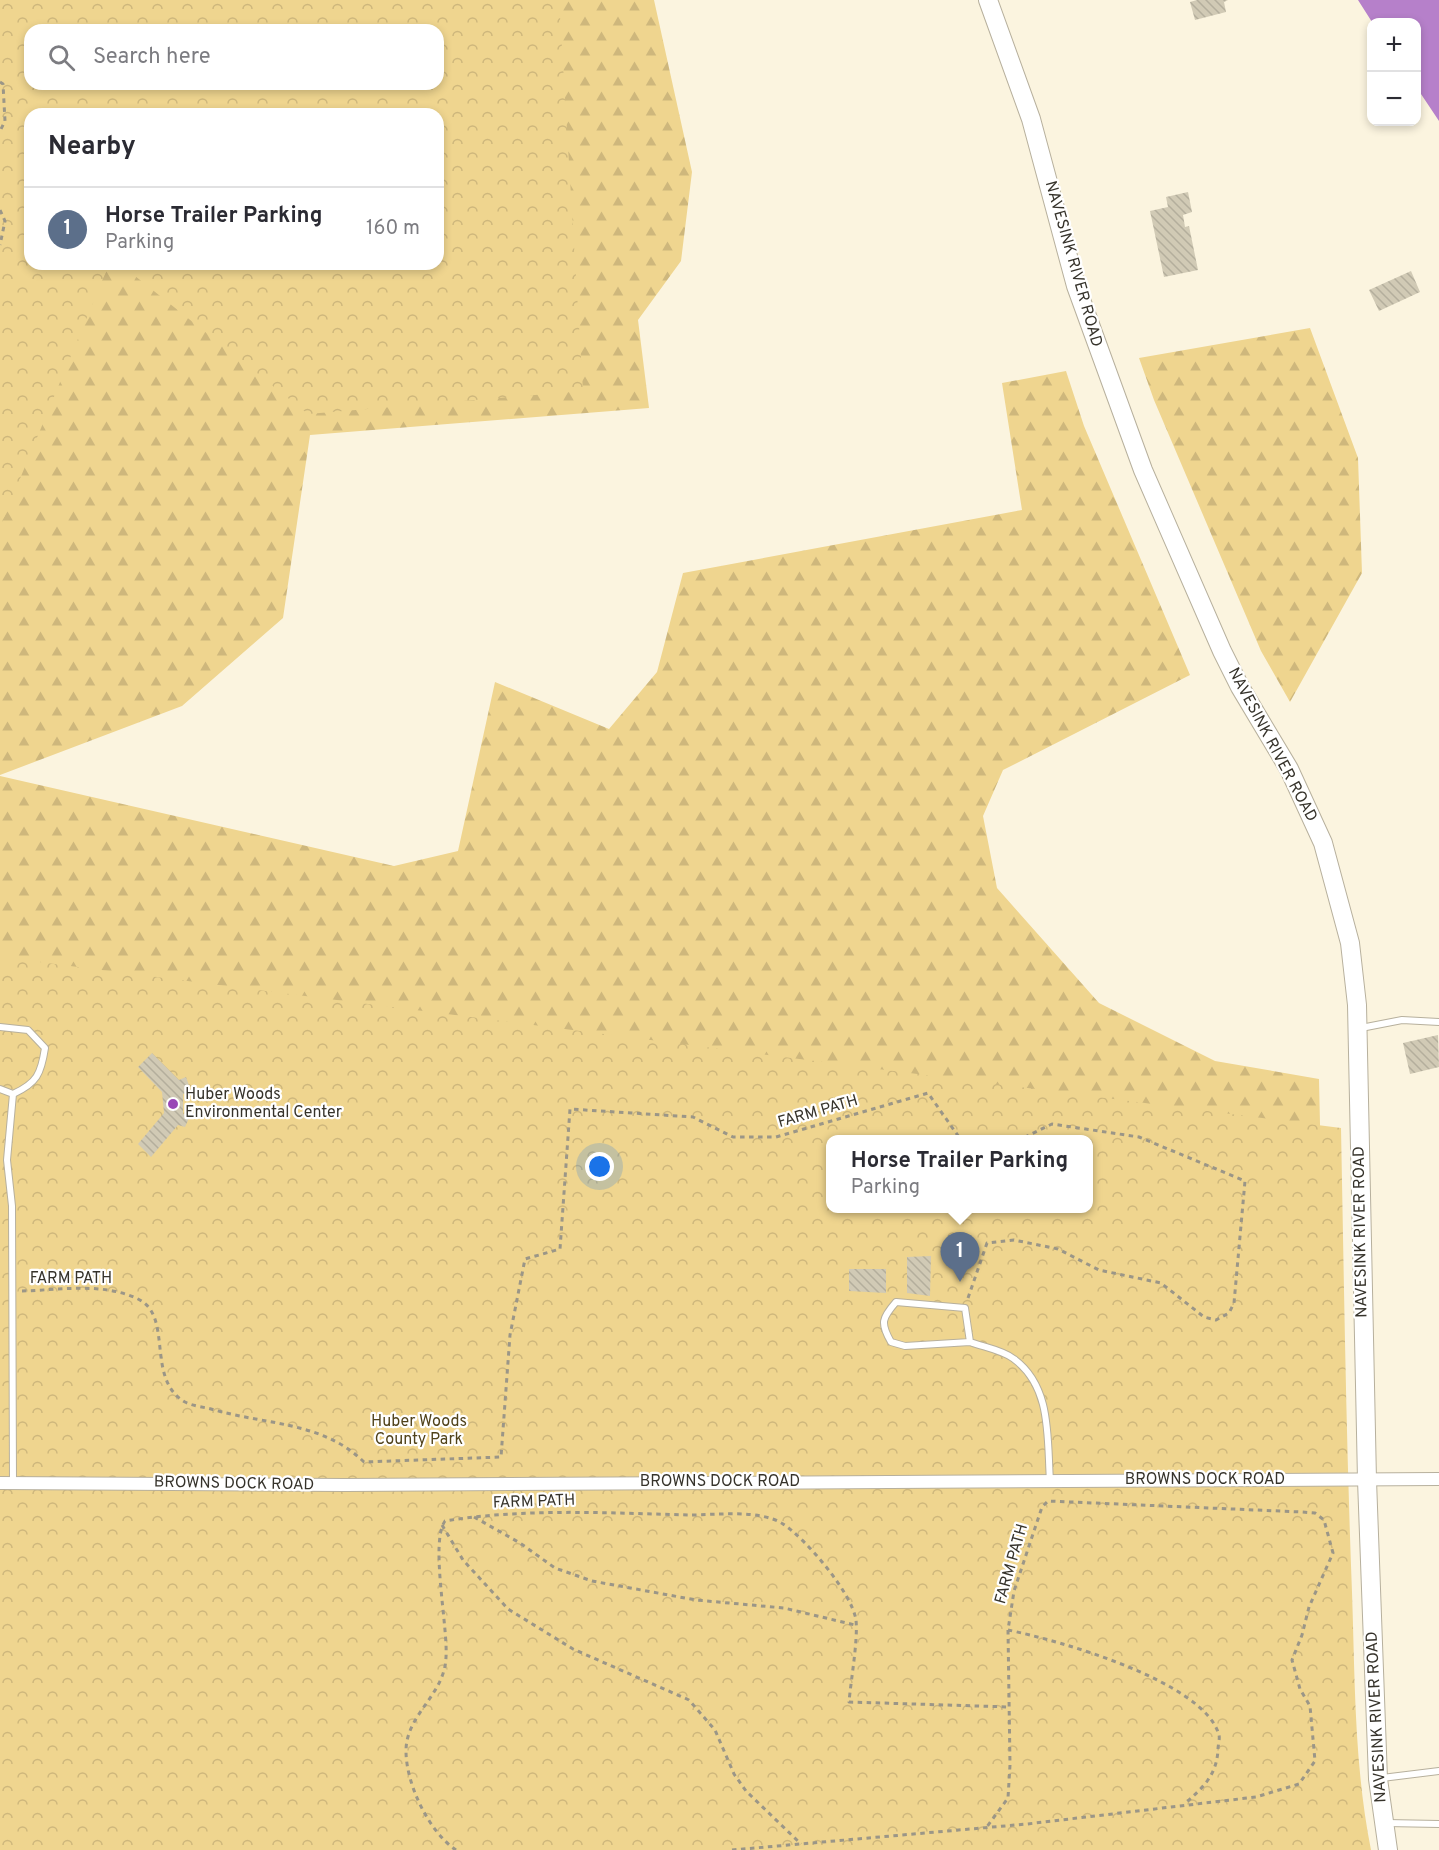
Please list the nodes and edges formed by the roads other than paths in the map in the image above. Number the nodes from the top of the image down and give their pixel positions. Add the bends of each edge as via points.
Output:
1 (988, 0) edge
2 (1439, 1022) edge
3 (0, 1027) edge
4 (1357, 1029) junction
5 (0, 1089) edge
6 (13, 1094) junction
7 (970, 1342) junction
8 (1439, 1479) edge
9 (1367, 1480) junction
10 (1050, 1481) junction
11 (0, 1483) edge
12 (14, 1483) junction
13 (1439, 1771) edge
14 (1378, 1779) junction
15 (1384, 1823) junction
16 (1439, 1824) edge
17 (1388, 1850) edge

1 - 4 main road, NAVESINK RIVER ROAD via 1031,119 1076,285 1143,470 1222,651 1289,769 1323,843 1352,953
2 - 4 lane via 1402,1020
3 - 6 lane via 28,1030 45,1048 42,1068 30,1086
4 - 9 main road, NAVESINK RIVER ROAD
5 - 6 lane
6 - 12 lane via 7,1160 12,1206
7 - 7 lane via 965,1308 896,1302 886,1314 883,1329 891,1342 905,1346
7 - 10 lane via 1013,1358 1036,1383 1044,1403
8 - 9 street, BROWNS DOCK ROAD
9 - 10 street, BROWNS DOCK ROAD
9 - 14 main road, NAVESINK RIVER ROAD
10 - 12 street, BROWNS DOCK ROAD
11 - 12 street, BROWNS DOCK ROAD
13 - 14 lane
14 - 15 main road, NAVESINK RIVER ROAD
15 - 16 lane
15 - 17 main road, NAVESINK RIVER ROAD

